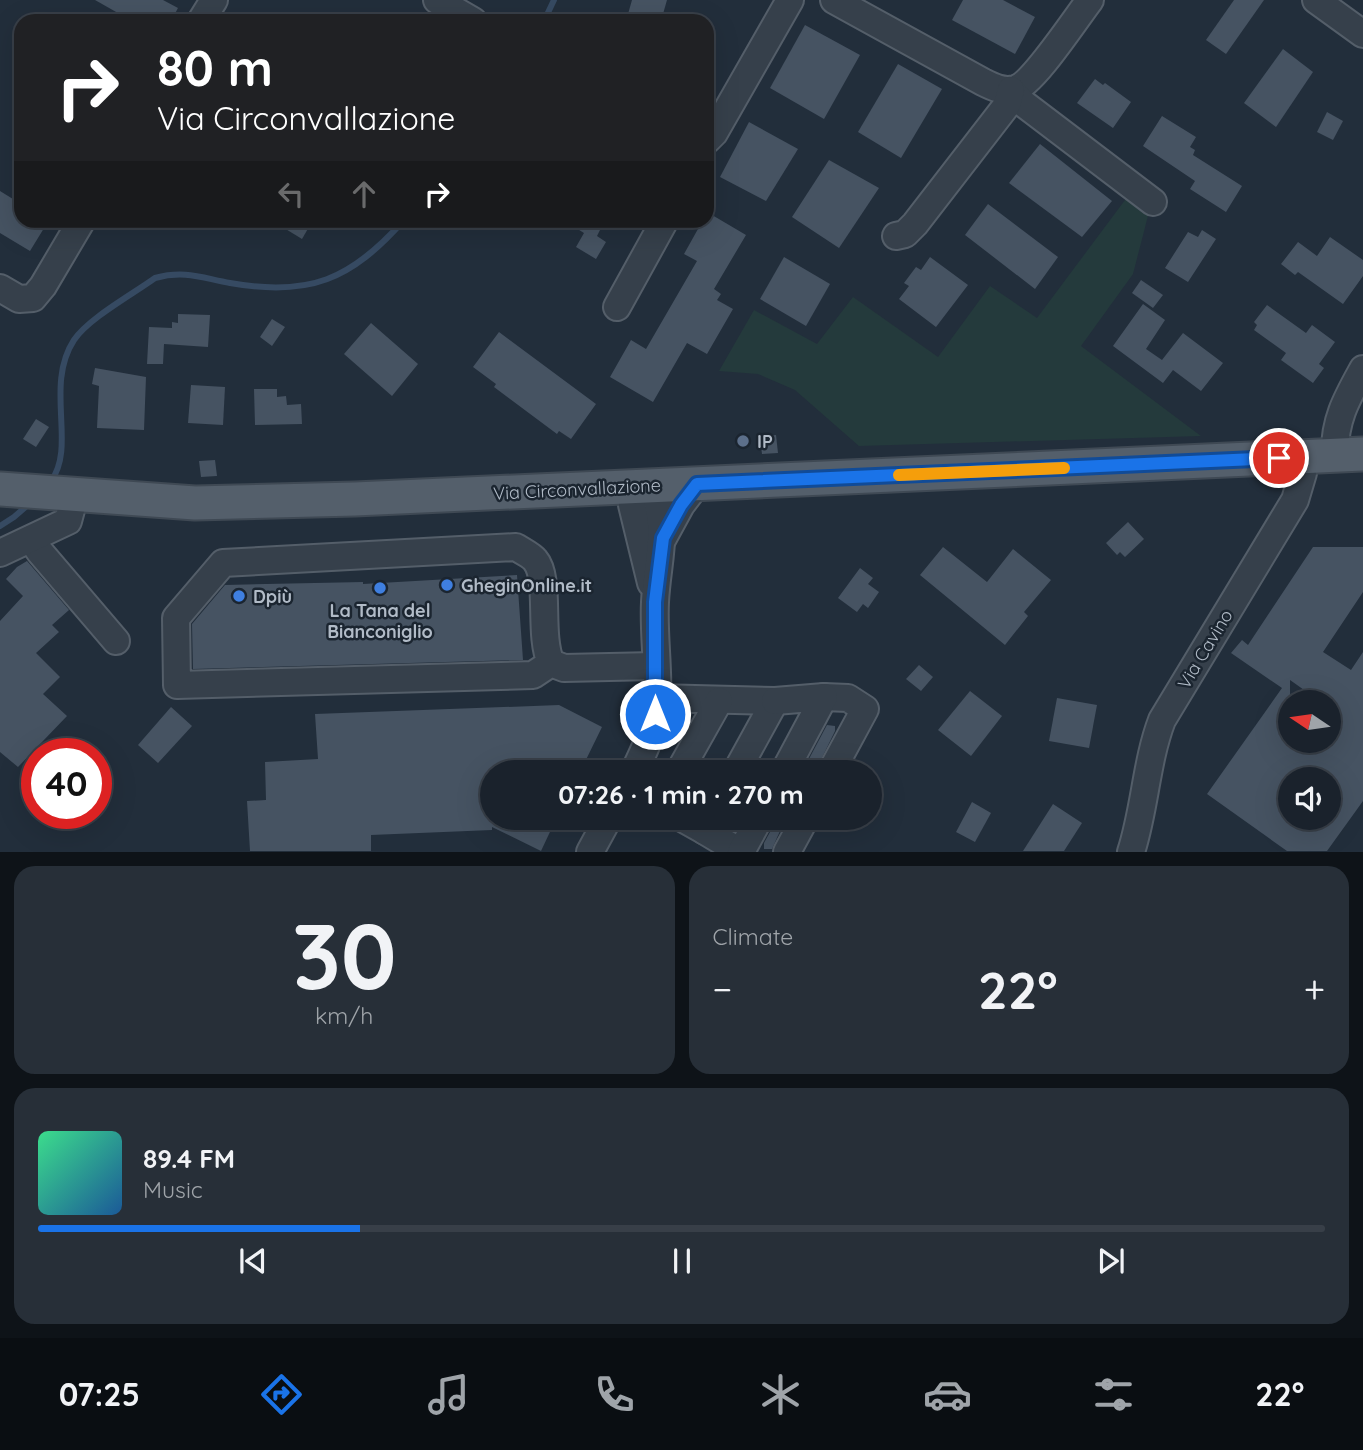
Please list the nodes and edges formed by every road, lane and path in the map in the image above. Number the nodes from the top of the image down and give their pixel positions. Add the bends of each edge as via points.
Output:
1 (438, 0) edge
2 (790, 0) edge
3 (834, 0) edge
4 (1090, 0) edge
5 (1316, 0) edge
6 (461, 14) edge
7 (1363, 34) edge
8 (1011, 90) junction
9 (714, 133) edge
10 (1153, 202) dead end
11 (77, 228) edge
12 (661, 228) edge
13 (897, 236) dead end
14 (0, 288) edge
15 (617, 307) dead end
16 (1363, 369) edge
17 (1334, 455) edge
18 (697, 484) junction
19 (642, 486) junction
20 (6, 489) edge
21 (71, 495) junction
22 (31, 538) junction
23 (663, 538) junction
24 (0, 553) edge
25 (655, 602) junction
26 (116, 641) dead end
27 (551, 663) junction
28 (655, 666) junction
29 (824, 697) junction
30 (656, 698) junction
31 (719, 701) junction
32 (775, 701) junction
33 (640, 760) edge
34 (686, 760) edge
35 (743, 760) edge
36 (790, 760) edge
37 (837, 760) edge
38 (602, 830) edge
39 (715, 830) edge
40 (753, 830) edge
41 (799, 830) edge
42 (590, 852) edge
43 (741, 852) edge
44 (787, 852) edge
45 (1131, 852) edge

1 - 6 street
2 - 9 street
3 - 8 street via 983,82
4 - 8 street via 1027,82
5 - 7 street
8 - 10 street
8 - 13 street via 1007,105 915,224
11 - 14 street via 33,298 19,299
12 - 15 street
16 - 17 street, Via Cavino via 1340,412
17 - 18 main road, Via Circonvallazione
17 - 45 street, Via Cavino via 1303,473 1294,499 1162,720
18 - 19 main road, Via Circonvallazione
18 - 23 street
19 - 21 main road, Via Circonvallazione via 208,502
19 - 23 street via 660,504
19 - 25 street via 632,505
20 - 21 main road, Via Circonvallazione
21 - 22 street via 68,521
22 - 24 street
22 - 26 street
23 - 25 street
25 - 28 street
27 - 27 street via 545,649 542,574 535,559 516,547 223,563 176,618 177,685 533,675
27 - 28 street via 564,668
28 - 30 street
29 - 32 street
29 - 36 street
29 - 37 street via 848,698 865,709
30 - 31 street
30 - 33 street via 650,741
31 - 32 street
31 - 34 street
32 - 35 street
38 - 42 street
39 - 43 street
40 - 43 street
41 - 44 street

